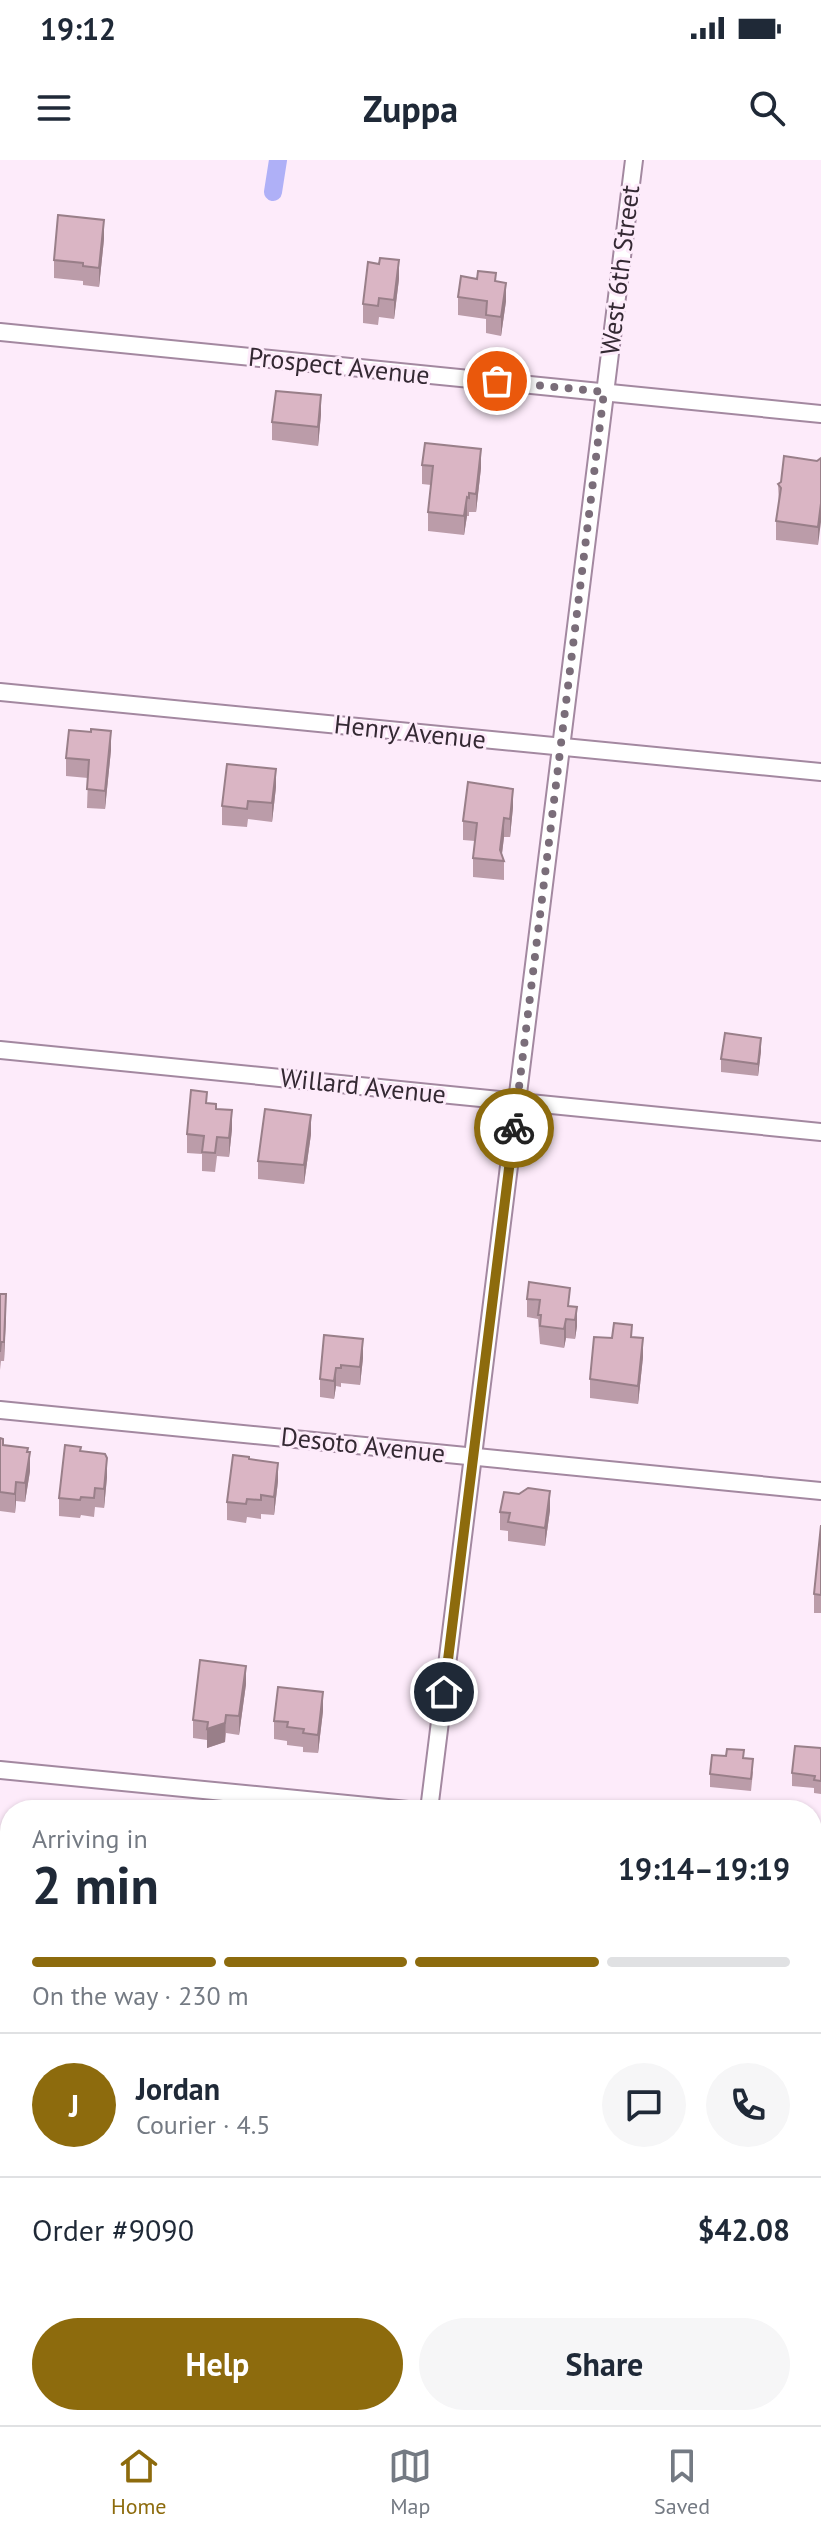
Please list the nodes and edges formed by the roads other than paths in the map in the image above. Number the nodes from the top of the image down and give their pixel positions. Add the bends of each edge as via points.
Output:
1 (634, 160) edge
2 (0, 332) edge
3 (604, 392) junction
4 (821, 414) edge
5 (0, 692) edge
6 (561, 747) junction
7 (821, 772) edge
8 (0, 1050) edge
9 (518, 1101) junction
10 (821, 1132) edge
11 (0, 1410) edge
12 (473, 1456) junction
13 (821, 1491) edge
14 (0, 1770) edge
15 (306, 1800) edge
16 (430, 1800) edge

1 - 3 street, West 6th Street
2 - 3 street, Prospect Avenue
3 - 4 street, Prospect Avenue
3 - 6 street, West 6th Street
5 - 6 street, Henry Avenue
6 - 7 street, Henry Avenue
6 - 9 street, West 6th Street
8 - 9 street, Willard Avenue
9 - 10 street, Willard Avenue
9 - 12 street, West 6th Street
11 - 12 street, Desoto Avenue
12 - 13 street, Desoto Avenue
12 - 16 street, West 6th Street
14 - 15 street

